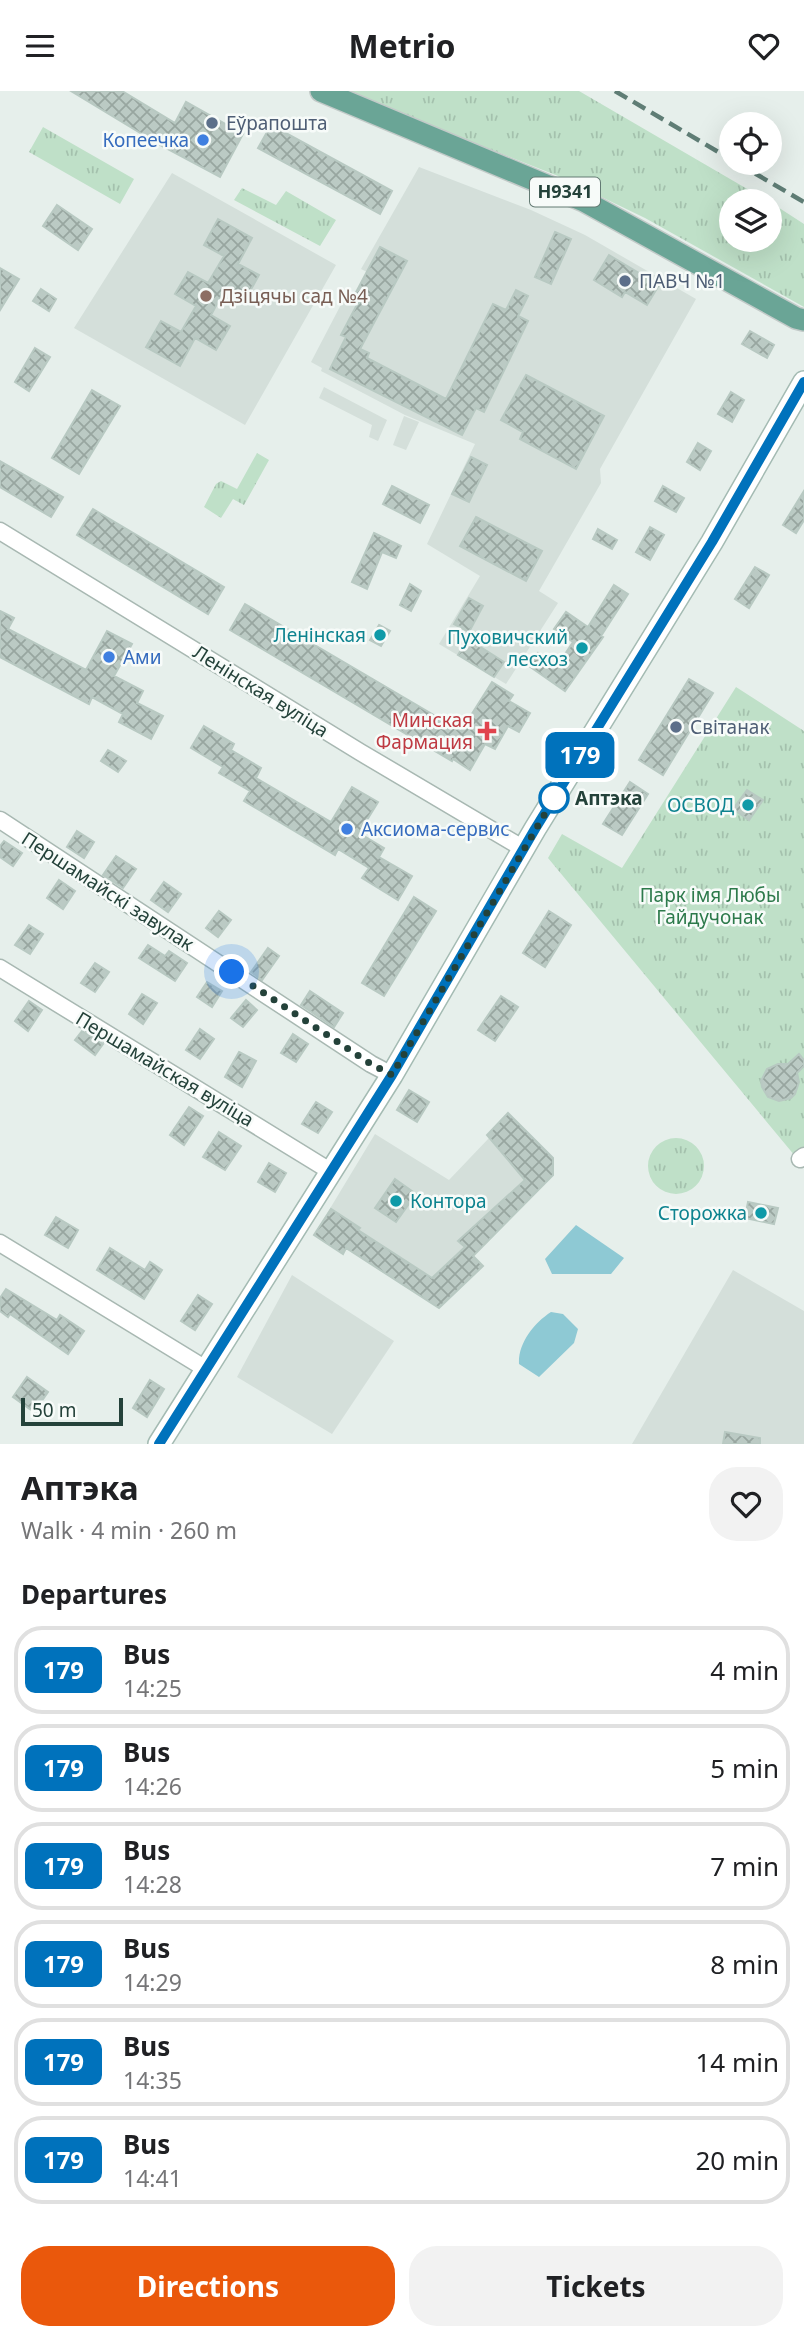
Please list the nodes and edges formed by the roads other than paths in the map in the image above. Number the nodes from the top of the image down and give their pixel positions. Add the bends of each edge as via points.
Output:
1 (321, 91) edge
2 (801, 322) edge
3 (804, 382) edge
4 (0, 531) edge
5 (0, 820) edge
6 (524, 849) junction
7 (0, 968) edge
8 (392, 1075) junction
9 (330, 1171) junction
10 (0, 1243) edge
11 (206, 1369) junction
12 (159, 1444) edge

1 - 2 main road, Н9341 via 584,201
3 - 6 main road
4 - 6 street, Ленінская вуліца
5 - 8 street, Першамайскі завулак
6 - 8 main road
7 - 9 street, Першамайская вуліца
8 - 9 main road
9 - 11 main road
10 - 11 street
11 - 12 main road

